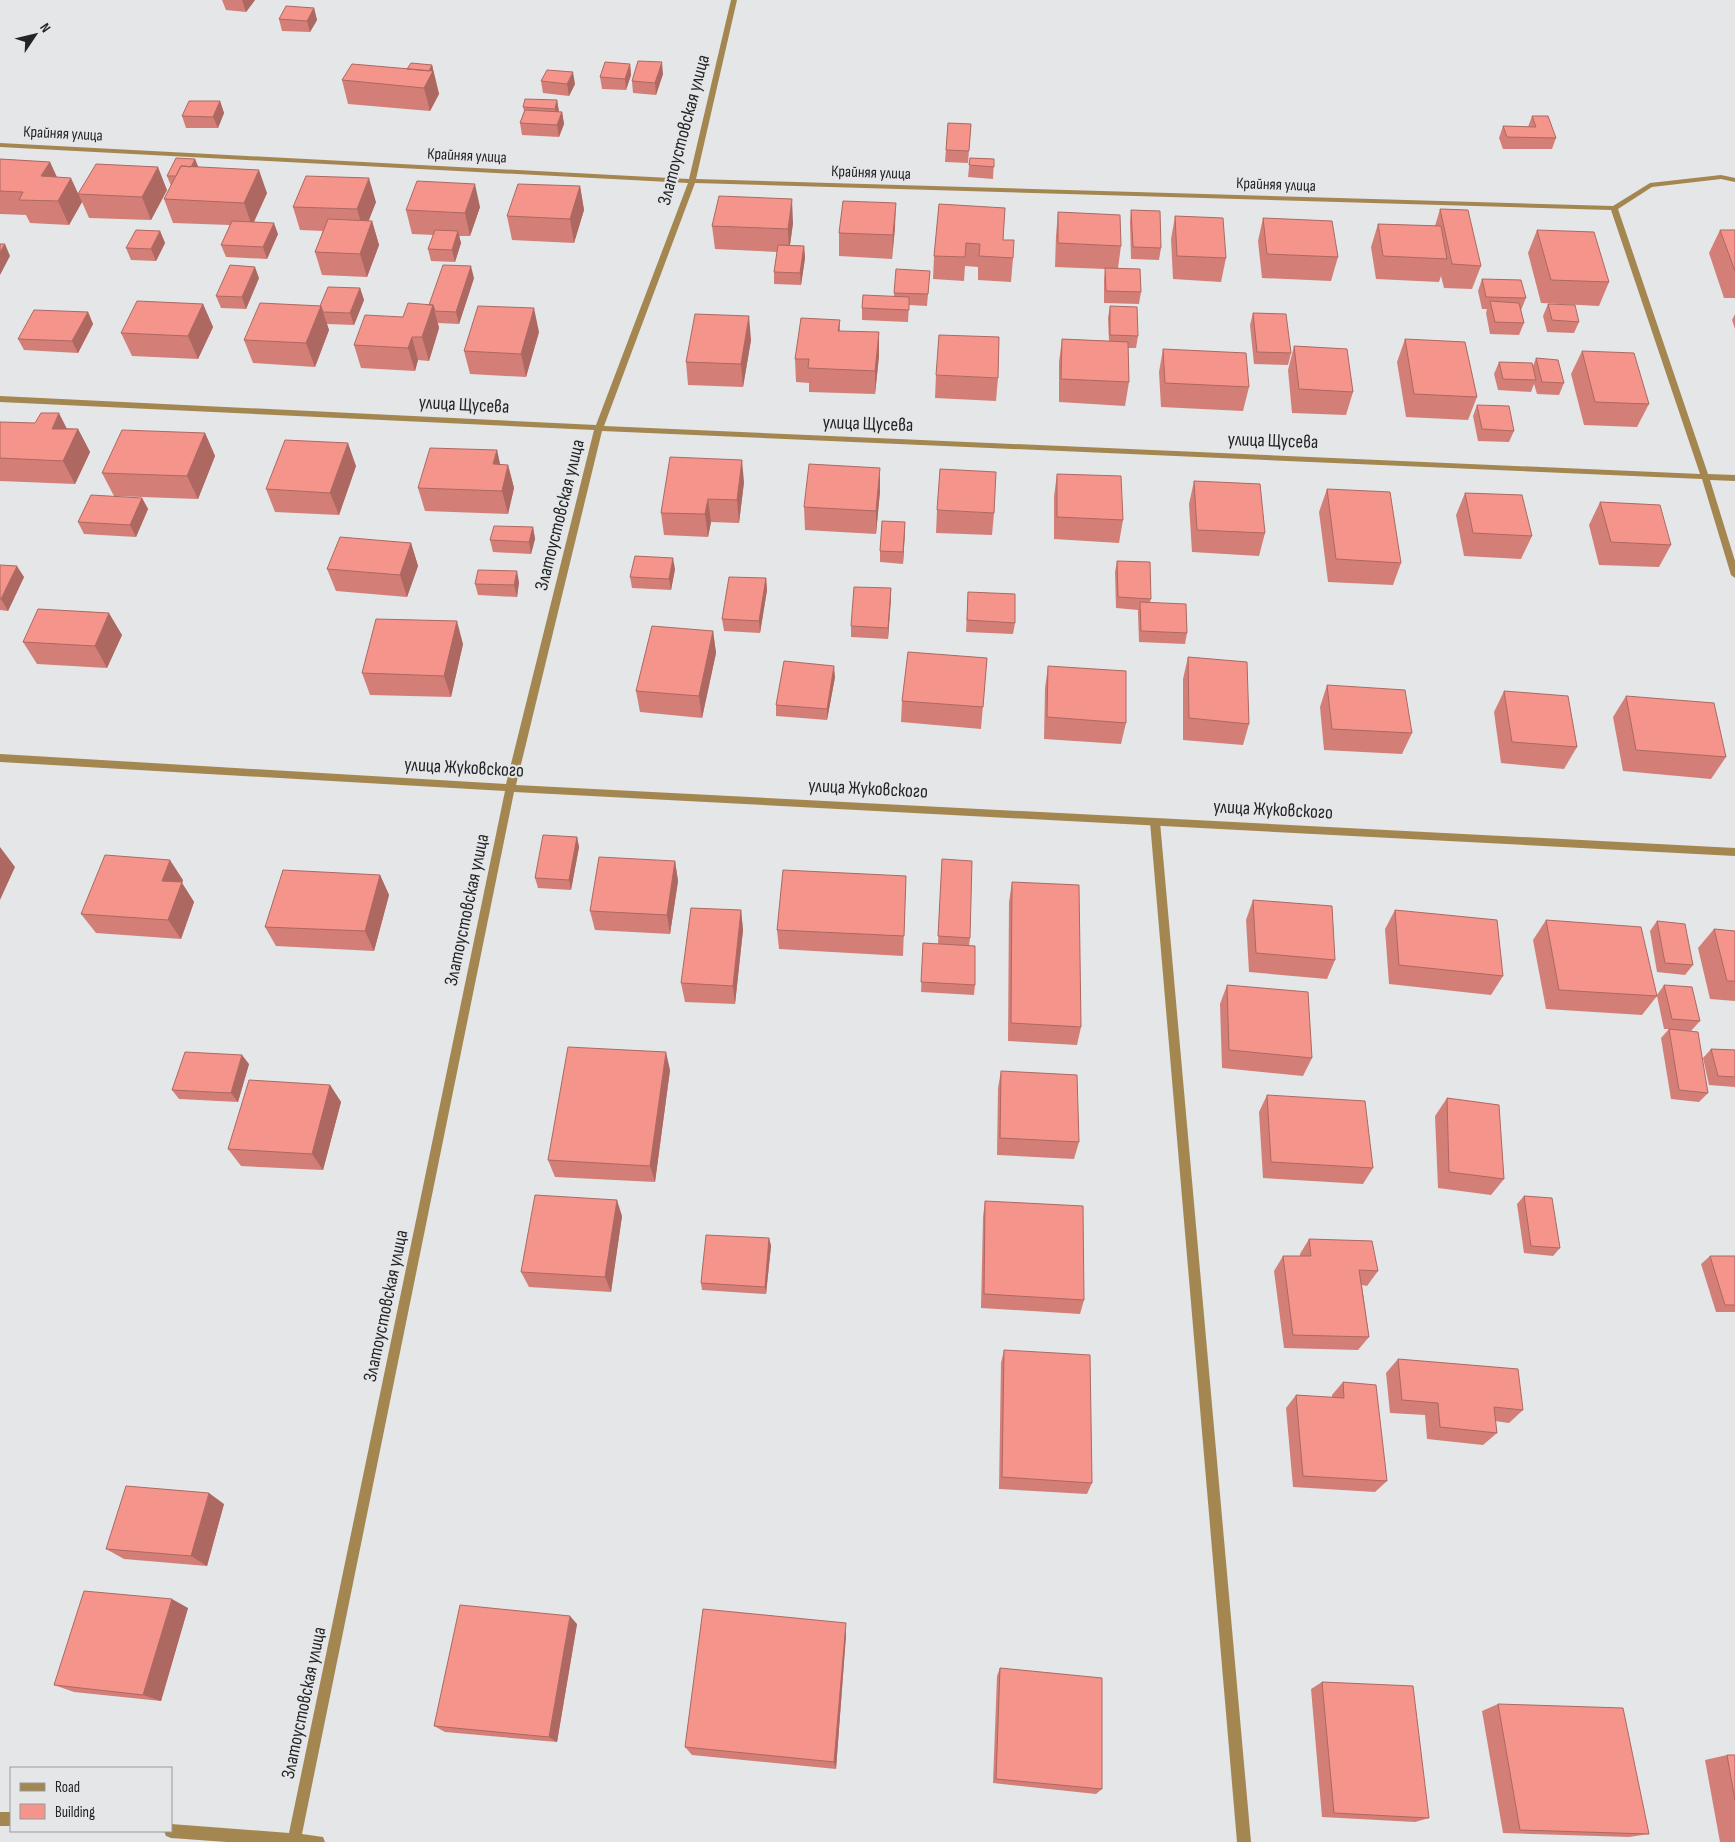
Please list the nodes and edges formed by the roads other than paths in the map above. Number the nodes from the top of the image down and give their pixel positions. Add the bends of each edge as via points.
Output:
1 (734, 0) edge
2 (0, 145) edge
3 (1735, 180) edge
4 (692, 181) junction
5 (1614, 208) junction
6 (0, 399) edge
7 (599, 428) junction
8 (1705, 476) junction
9 (1735, 478) edge
10 (1735, 575) edge
11 (0, 758) edge
12 (510, 788) junction
13 (1155, 822) junction
14 (1735, 852) edge
15 (172, 1831) edge
16 (294, 1841) edge
17 (318, 1842) edge
18 (1244, 1842) edge

1 - 4 street, Златоустовская улица
2 - 4 street, Крайняя улица
3 - 5 street via 1721,177 1650,186
4 - 5 street, Крайняя улица
4 - 7 street, Златоустовская улица
5 - 8 street
6 - 7 street, улица Щусева
7 - 8 street, улица Щусева
7 - 12 street, Златоустовская улица
8 - 9 street, улица Щусева
8 - 10 street
11 - 12 street, улица Жуковского
12 - 13 street, улица Жуковского
12 - 16 street, Златоустовская улица
13 - 14 street, улица Жуковского
13 - 18 street
15 - 16 street
16 - 17 street

